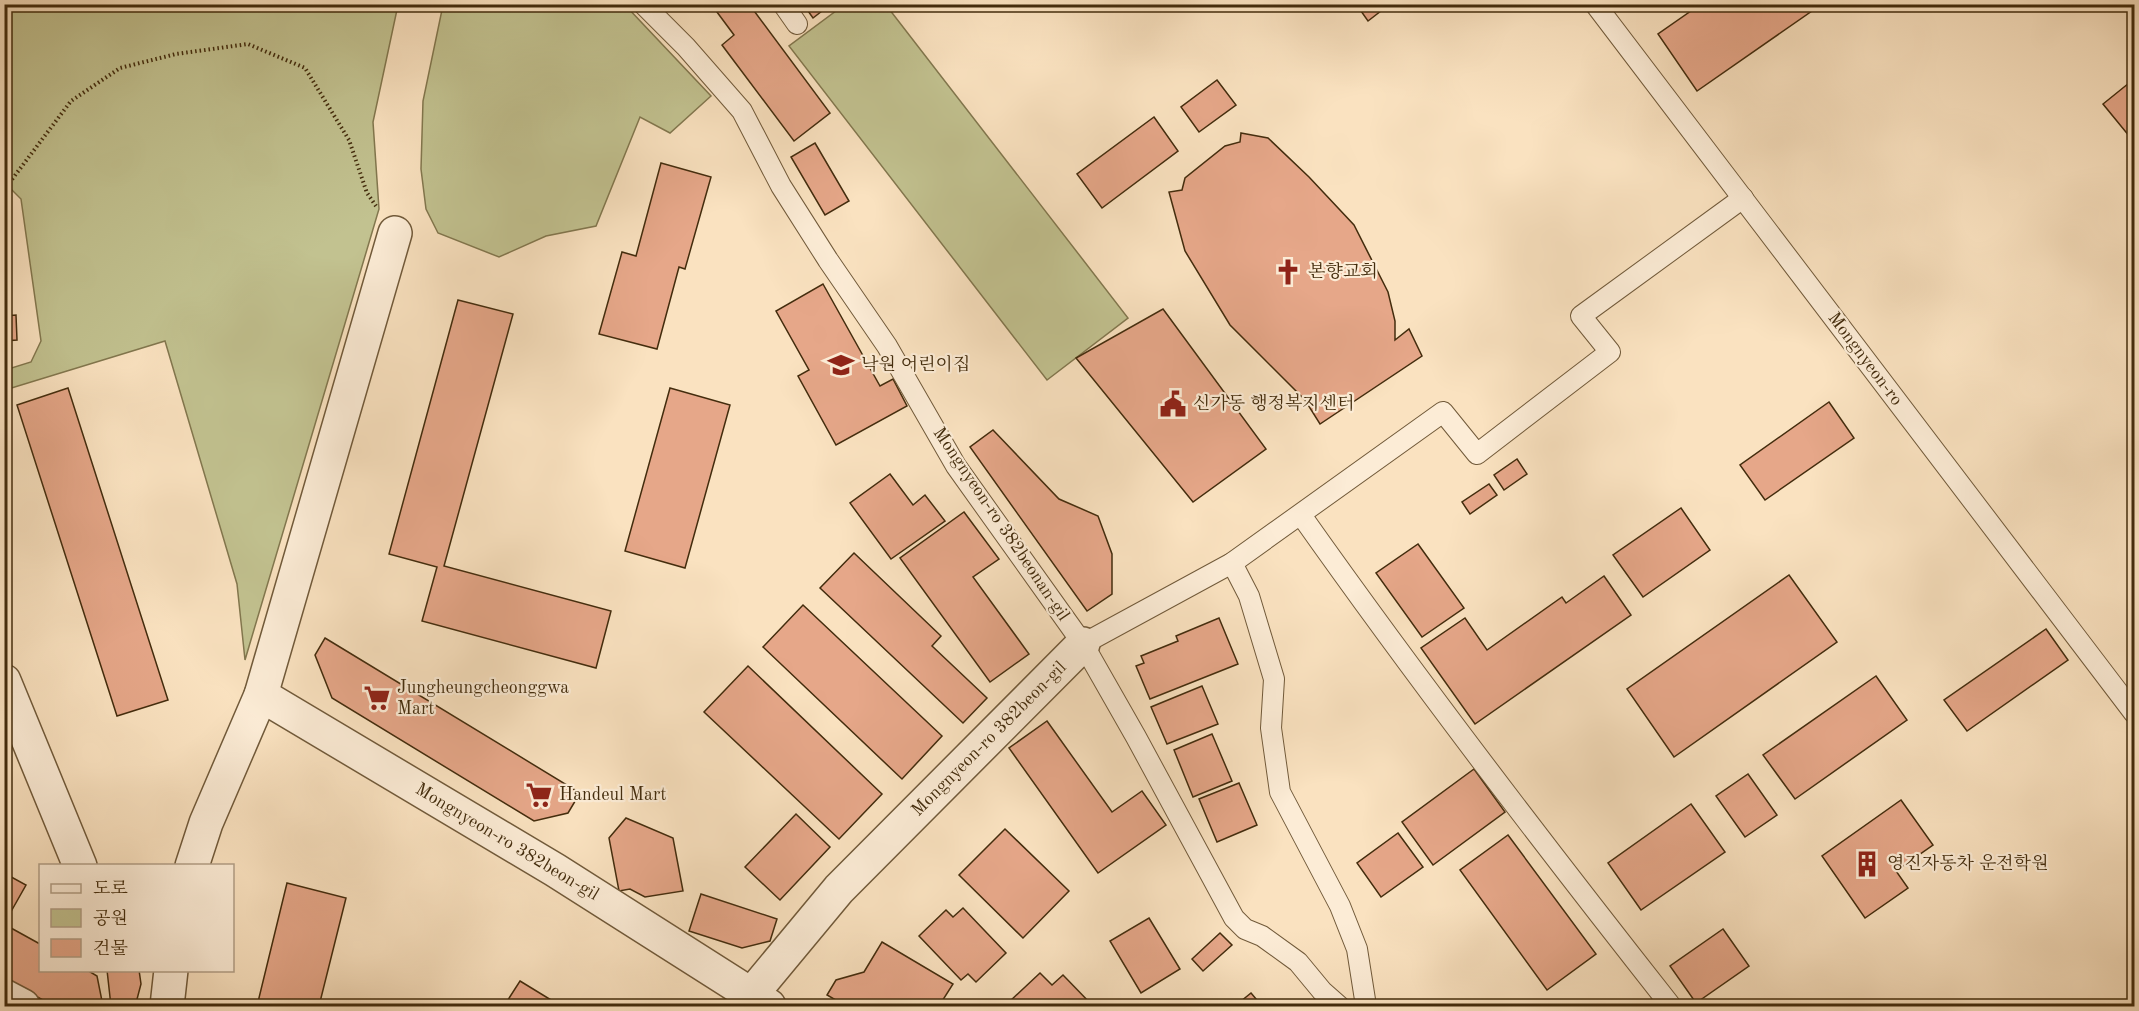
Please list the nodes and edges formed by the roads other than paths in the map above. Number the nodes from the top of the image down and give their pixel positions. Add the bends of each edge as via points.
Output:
1 (643, 4) edge
2 (783, 4) edge
3 (1595, 4) edge
4 (797, 24) dead end
5 (1743, 198) junction
6 (395, 233) road end
7 (1301, 515) junction
8 (1232, 563) junction
9 (1083, 644) junction
10 (4, 681) edge
11 (261, 695) junction
12 (2134, 713) edge
13 (79, 864) edge
14 (193, 864) edge
15 (171, 972) edge
16 (4, 996) edge
17 (760, 1001) edge
18 (22, 1006) edge
19 (167, 1006) edge
20 (1339, 1006) edge
21 (1366, 1006) edge
22 (1671, 1006) edge

1 - 9 lane, Mongnyeon-ro 382beonan-gil via 742,111 781,186 887,346 956,466
2 - 4 lane
3 - 5 lane, Mongnyeon-ro
5 - 7 lane via 1581,315 1610,352 1477,454 1443,412
5 - 12 lane, Mongnyeon-ro
6 - 11 street
7 - 8 lane
7 - 22 lane via 1539,839
8 - 9 lane
8 - 21 lane via 1250,596 1274,679 1271,728 1280,792 1344,916 1357,949
9 - 17 street, Mongnyeon-ro 382beon-gil via 839,889
9 - 20 lane, Mongnyeon-ro 382beonan-gil via 1234,918 1298,962
10 - 13 street
11 - 14 street
11 - 17 street, Mongnyeon-ro 382beon-gil via 555,870
15 - 19 street
16 - 18 street

